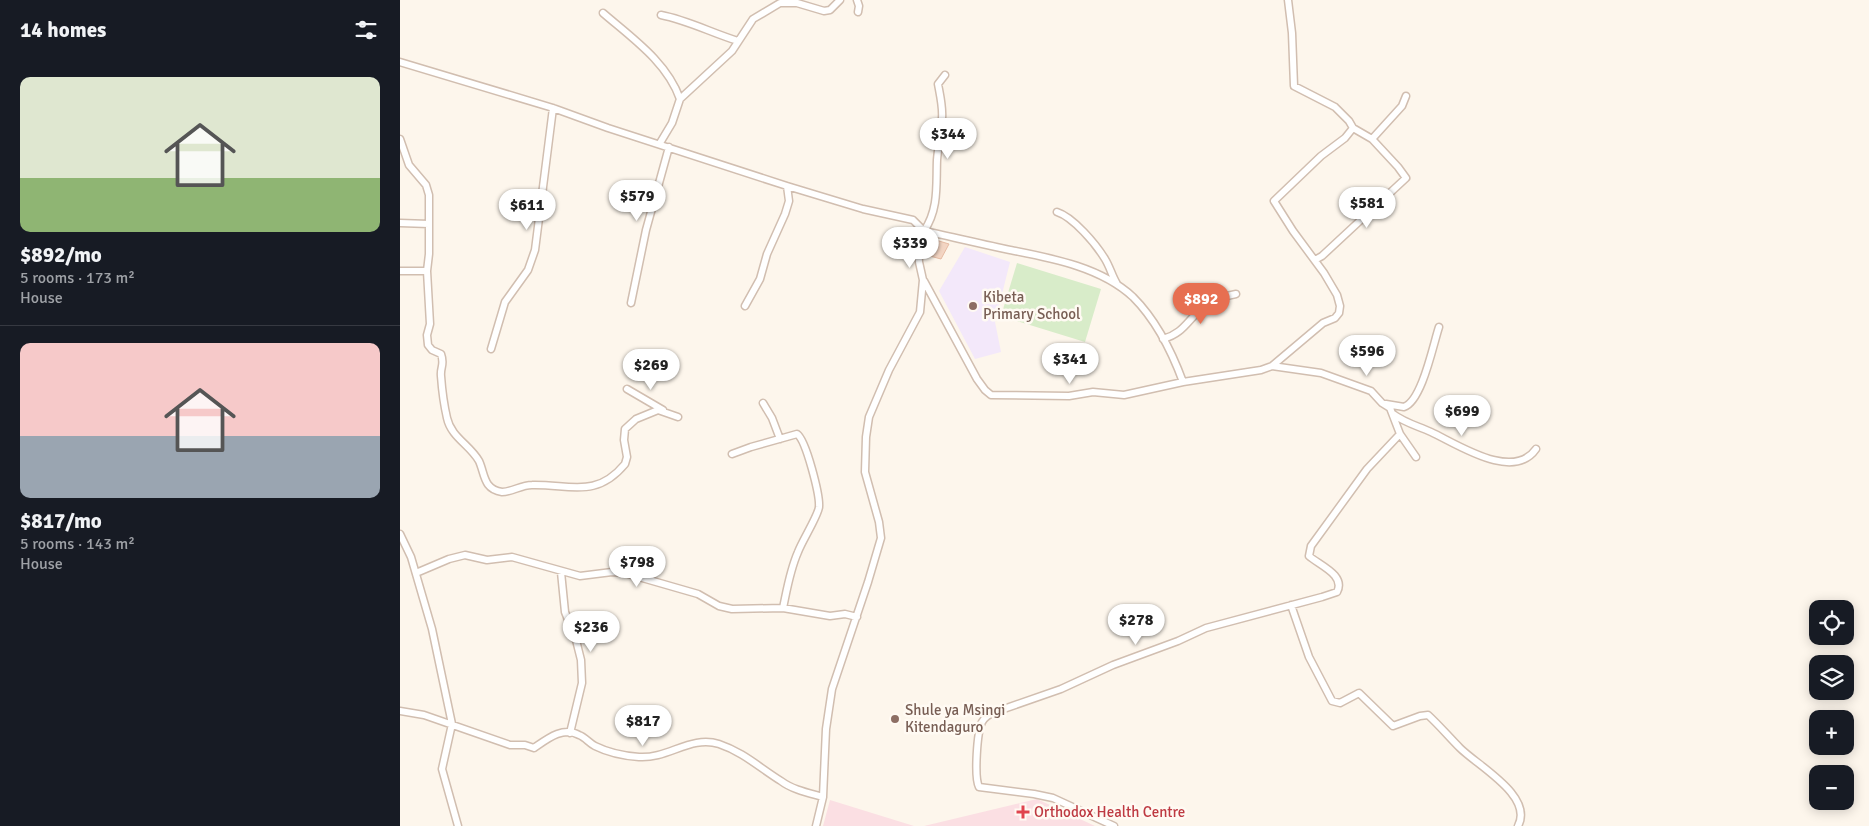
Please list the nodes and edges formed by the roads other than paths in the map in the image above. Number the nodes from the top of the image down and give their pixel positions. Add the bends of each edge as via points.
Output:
1 (840, 0) edge
2 (857, 0) edge
3 (1288, 0) edge
4 (775, 2) edge
5 (858, 12) dead end
6 (604, 13) dead end
7 (661, 15) dead end
8 (738, 41) junction
9 (400, 62) edge
10 (945, 75) dead end
11 (1406, 96) dead end
12 (680, 98) junction
13 (554, 108) junction
14 (1353, 128) junction
15 (1372, 139) junction
16 (400, 140) edge
17 (660, 143) junction
18 (669, 147) junction
19 (787, 186) junction
20 (1057, 212) dead end
21 (400, 223) edge
22 (429, 224) junction
23 (924, 231) junction
24 (1315, 260) junction
25 (400, 271) edge
26 (427, 271) junction
27 (923, 280) junction
28 (1118, 285) junction
29 (1236, 294) dead end
30 (631, 303) dead end
31 (745, 306) dead end
32 (1439, 327) dead end
33 (1163, 339) junction
34 (491, 349) dead end
35 (1272, 366) junction
36 (1183, 382) junction
37 (627, 390) dead end
38 (763, 403) dead end
39 (1382, 403) junction
40 (664, 411) junction
41 (1393, 414) junction
42 (678, 417) dead end
43 (1400, 434) junction
44 (780, 439) junction
45 (1536, 450) dead end
46 (732, 454) dead end
47 (1416, 457) dead end
48 (400, 534) edge
49 (561, 572) junction
50 (416, 573) junction
51 (1291, 605) junction
52 (783, 608) junction
53 (857, 617) junction
54 (400, 711) edge
55 (452, 724) junction
56 (570, 733) junction
57 (823, 797) junction
58 (458, 826) edge
59 (816, 826) edge
60 (1114, 826) edge
61 (1518, 826) edge

1 - 4 street via 830,10 824,11 797,3
2 - 5 street
3 - 14 street via 1294,86 1335,107
4 - 8 street via 753,19
6 - 12 street via 663,68 675,84
7 - 8 street
8 - 12 street via 732,51
9 - 13 street
10 - 23 street via 938,84 942,118 937,191 930,223
11 - 15 street via 1402,106
12 - 17 street via 672,124
13 - 17 street
13 - 34 street via 535,250 528,270 505,302
14 - 15 street
14 - 24 street via 1274,201
15 - 24 street via 1406,178
16 - 22 street via 409,165 428,190
17 - 18 street
18 - 19 street
18 - 30 street via 646,230
19 - 23 street via 913,220
19 - 31 street via 789,201 785,214 760,279
20 - 28 street via 1068,217 1104,257
21 - 22 street
22 - 26 street
23 - 27 street via 918,246
23 - 28 street via 1065,263
24 - 35 street via 1337,295 1339,313 1323,322
25 - 26 street
26 - 40 street via 428,345 441,354 444,363 440,373 447,418 458,438 480,462 485,481 496,491 509,492 530,485 570,488 599,484 626,464 624,434 628,426 636,418
27 - 36 street via 977,379 992,394 1070,396 1093,392 1124,395
27 - 53 street via 920,312 889,370 869,417 864,446 865,472 880,522 881,538
28 - 33 street via 1146,311
29 - 33 street via 1213,301 1178,334
32 - 39 street via 1413,401 1404,407
33 - 36 street
35 - 36 street
35 - 39 street via 1321,373 1362,386
37 - 40 street
38 - 44 street via 776,424
39 - 41 street
40 - 42 street
41 - 43 street
41 - 45 street via 1490,460 1527,458
43 - 47 street
43 - 51 street via 1367,469 1311,546 1310,556 1336,577 1338,590
44 - 46 street
44 - 52 street via 797,434 800,437 819,505 791,571
48 - 50 street
49 - 50 street via 512,557 487,560 465,555
49 - 52 street via 588,576 625,573 698,594 719,606 732,609
49 - 56 street via 565,612 581,660 582,683
50 - 55 street via 432,629
51 - 60 street via 1206,628 985,718 981,724 978,749 976,781 979,786 1044,796
51 - 61 street via 1309,657 1334,702 1340,703 1359,693 1393,726 1428,715 1514,795 1521,814
52 - 53 street
53 - 57 street via 830,698
54 - 55 street
55 - 56 street via 510,746 534,748 551,736
55 - 58 street via 442,769
56 - 57 street via 578,734 599,748 647,757 699,741 710,741 740,753 790,787
57 - 59 street

